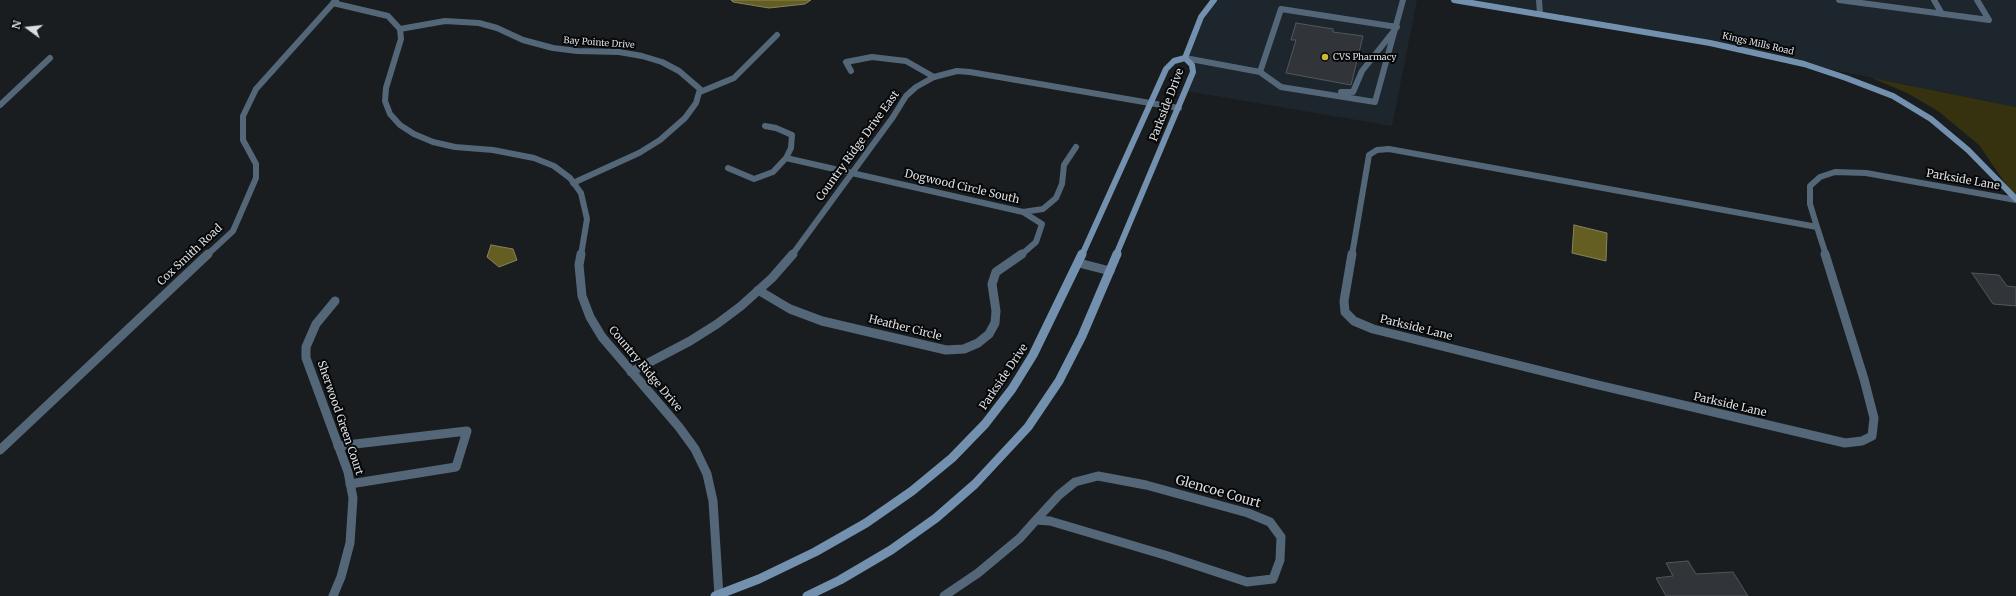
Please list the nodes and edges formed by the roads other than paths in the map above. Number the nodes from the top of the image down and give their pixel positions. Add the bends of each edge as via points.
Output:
1 (1214, 0) edge
2 (1403, 0) edge
3 (1454, 0) edge
4 (1539, 0) edge
5 (1839, 0) edge
6 (1934, 0) edge
7 (1977, 0) edge
8 (334, 2) edge
9 (1540, 14) junction
10 (1942, 14) junction
11 (1397, 27) junction
12 (400, 29) junction
13 (777, 35) dead end
14 (50, 58) dead end
15 (1185, 58) junction
16 (851, 72) dead end
17 (1260, 72) junction
18 (934, 77) junction
19 (700, 92) junction
20 (1314, 92) junction
21 (1151, 103) junction
22 (0, 105) edge
23 (1179, 108) junction
24 (766, 126) dead end
25 (1076, 148) dead end
26 (786, 158) junction
27 (728, 168) dead end
28 (852, 174) junction
29 (573, 183) junction
30 (2016, 200) edge
31 (1023, 212) junction
32 (1817, 227) junction
33 (1078, 263) junction
34 (1110, 270) junction
35 (758, 290) junction
36 (335, 301) dead end
37 (631, 372) junction
38 (338, 446) junction
39 (0, 450) edge
40 (350, 484) junction
41 (1036, 520) junction
42 (333, 596) edge
43 (718, 596) edge
44 (807, 596) edge
45 (944, 596) edge

1 - 15 street, Parkside Drive via 1201,17
2 - 11 street
3 - 9 street, Kings Mills Road
4 - 9 street
5 - 10 street
6 - 10 street
7 - 10 street via 1989,20
8 - 12 street via 388,16
8 - 39 street, Cox Smith Road via 256,89 246,106 243,116 243,140 256,164 256,178 233,231
9 - 30 street, Kings Mills Road via 1763,54 1804,64 1876,89 1931,119 1968,150
11 - 17 street via 1281,9
11 - 20 street via 1362,71 1353,92
11 - 20 street via 1375,102
12 - 19 street, Bay Pointe Drive via 432,22 468,21 488,25 523,40 553,48 642,56 679,71 700,89
12 - 29 street, Country Ridge Drive via 401,39 386,88 385,101 390,114 400,125 433,142 534,158 554,166
13 - 19 street via 734,78
14 - 22 street
15 - 17 street
15 - 21 street, Parkside Drive via 1174,62 1166,69
15 - 23 street, Parkside Drive via 1192,65 1193,72
16 - 18 street via 846,62 862,58 885,58 906,61
17 - 20 street via 1281,87
18 - 21 street, Country Ridge Drive East via 957,71 970,72
18 - 28 street, Country Ridge Drive East via 906,96
19 - 29 street via 696,103 685,118 660,140 639,154
21 - 23 street, Country Ridge Drive East
21 - 33 street, Parkside Drive
23 - 34 street, Parkside Drive
24 - 26 street via 792,135 791,148
25 - 31 street, Dogwood Circle South via 1064,164 1062,184 1056,198 1044,209
26 - 27 street via 773,172 754,179
26 - 28 street, Dogwood Circle South
28 - 31 street, Dogwood Circle South
28 - 35 street, Country Ridge Drive East via 797,250
29 - 37 street, Country Ridge Drive via 581,193 586,210 586,229 579,265 582,296 590,317 602,337
30 - 32 street, Parkside Lane via 1866,174 1835,172 1820,177 1810,186 1810,204
31 - 35 street, Heather Circle via 1042,224 1041,231 1036,242 1026,252 996,272 992,284 995,322 989,334 978,343 964,349 946,350 822,321 790,309
32 - 32 street, Parkside Lane via 1389,149 1376,150 1369,155 1344,301 1345,312 1354,320 1373,329 1845,443 1862,441 1872,436 1874,418
33 - 34 street
33 - 43 street, Parkside Drive via 1033,355 1012,389 985,424 952,458 912,491 866,523 815,552
34 - 44 street, Parkside Drive via 1082,336 1059,381 1028,427 998,461 936,518 891,550
35 - 37 street, Country Ridge Drive East via 717,324
36 - 38 street, Sherwood Green Court via 316,324 306,347 306,358
37 - 43 street, Country Ridge Drive via 679,427 695,449 706,474 713,501
38 - 40 street, Sherwood Green Court
38 - 40 street via 466,431 456,466
40 - 42 street, Sherwood Green Court via 353,512 350,543
41 - 41 street, Glencoe Court via 1075,482 1098,476 1146,485 1248,513 1270,522 1281,537 1280,560 1273,579 1247,582 1050,521
41 - 45 street, Glencoe Court via 1020,538 978,573

